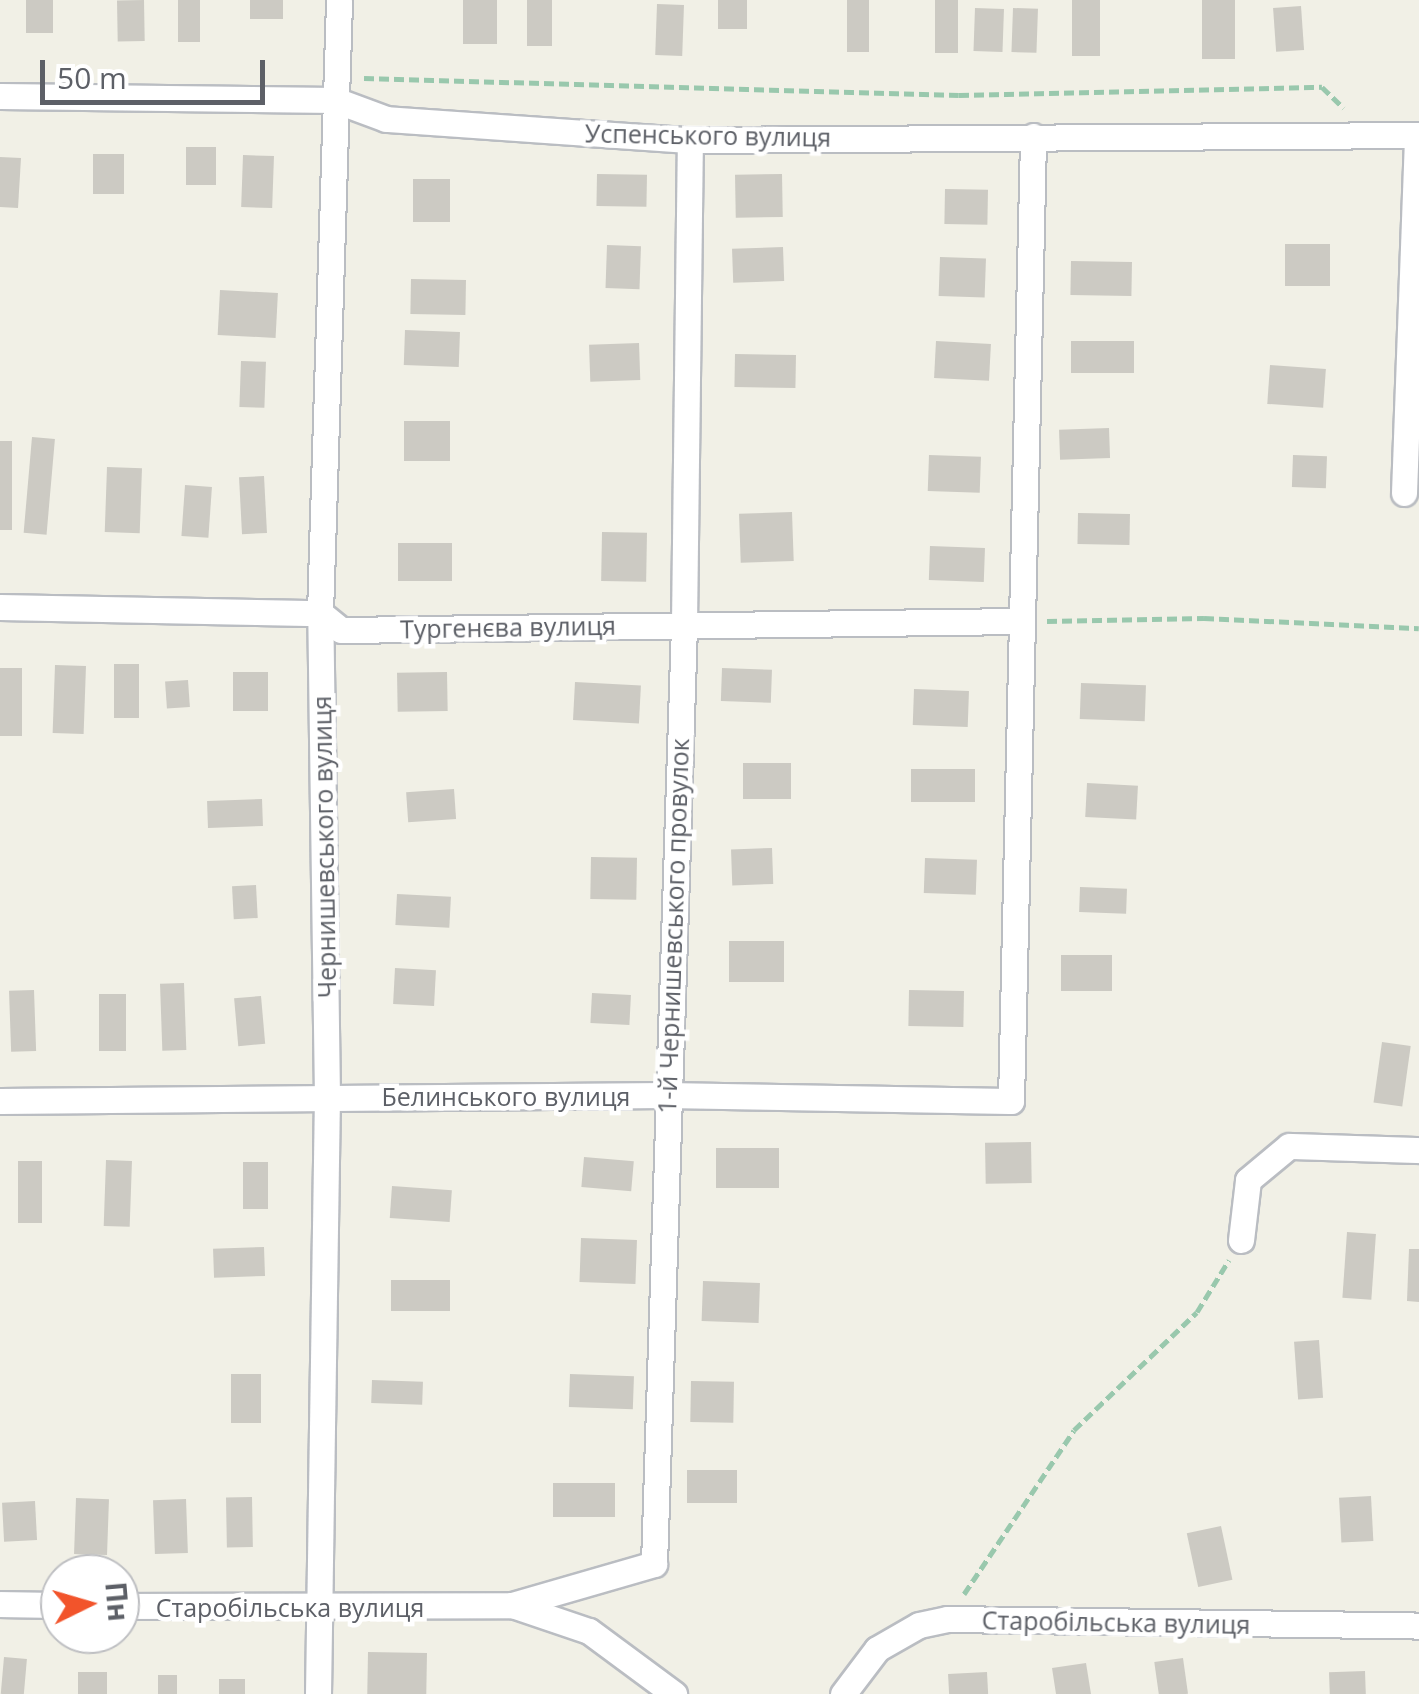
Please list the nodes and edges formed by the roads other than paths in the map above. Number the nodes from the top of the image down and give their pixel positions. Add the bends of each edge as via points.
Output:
1 (339, 0) edge
2 (336, 89) junction
3 (0, 96) edge
4 (1418, 134) edge
5 (1033, 136) junction
6 (690, 140) junction
7 (1404, 493) dead end
8 (0, 606) edge
9 (320, 613) junction
10 (1022, 622) junction
11 (684, 624) junction
12 (666, 1096) junction
13 (327, 1097) junction
14 (0, 1101) edge
15 (1419, 1150) edge
16 (1241, 1240) road end
17 (0, 1604) edge
18 (40, 1605) edge
19 (140, 1606) edge
20 (512, 1606) junction
21 (318, 1609) junction
22 (1419, 1626) edge
23 (318, 1694) edge
24 (674, 1694) edge
25 (843, 1694) edge

1 - 2 street, Чернишевського вулиця
2 - 3 street, Успенського вулиця
2 - 6 street, Успенського вулиця via 386,119
2 - 9 street, Чернишевського вулиця
4 - 5 street, Успенського вулиця
4 - 7 street
5 - 6 street, Успенського вулиця
5 - 10 street
6 - 11 street, 1-й Чернишевського провулок
8 - 9 street, Тургенєва вулиця
9 - 11 street, Тургенєва вулиця via 341,630
9 - 13 street, Чернишевського вулиця
10 - 11 street, Тургенєва вулиця
10 - 12 street, Белинського вулиця via 1011,1102
11 - 12 street, 1-й Чернишевського провулок
12 - 13 street, Белинського вулиця
12 - 20 street, 1-й Чернишевського провулок via 654,1564
13 - 14 street, Белинського вулиця
13 - 21 street, Чернишевського вулиця
15 - 16 street via 1289,1146 1248,1180
17 - 18 street
19 - 21 street, Старобільська вулиця
20 - 21 street, Старобільська вулиця
20 - 24 street, Старобільська вулиця via 589,1631
21 - 23 street, Чернишевського вулиця
22 - 25 street, Старобільська вулиця via 947,1619 919,1625 877,1649

